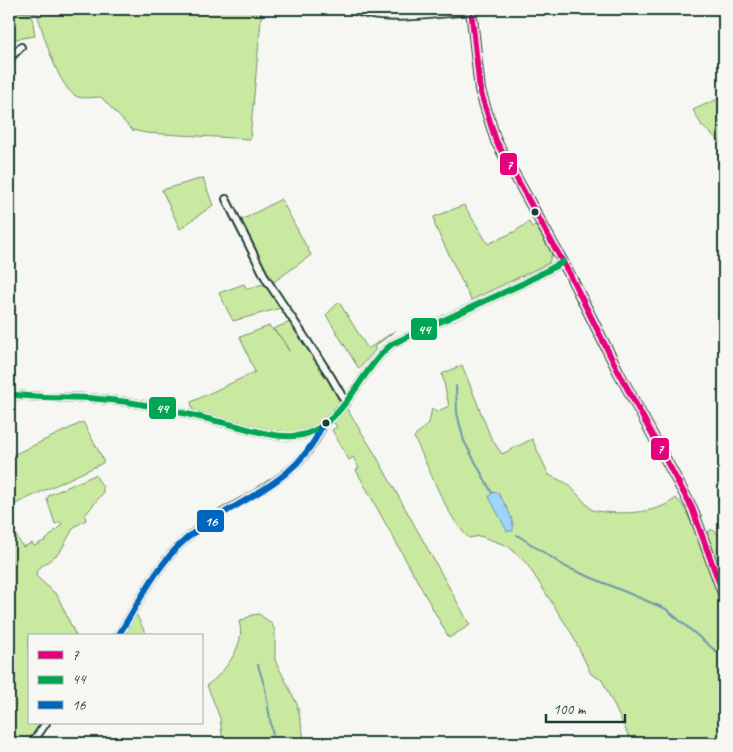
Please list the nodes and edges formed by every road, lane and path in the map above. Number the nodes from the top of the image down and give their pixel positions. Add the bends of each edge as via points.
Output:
1 (352, 9) edge
2 (472, 10) edge
3 (20, 48) dead end
4 (9, 59) edge
5 (226, 199) dead end
6 (563, 262) junction
7 (9, 394) edge
8 (346, 403) junction
9 (322, 426) junction
10 (724, 596) edge
11 (119, 634) edge
12 (45, 724) edge
13 (32, 743) edge

1 - 2 street via 382,17
2 - 6 main road via 485,112 500,150
3 - 4 street
5 - 8 street via 266,279
6 - 8 street via 524,284 392,344 374,360
6 - 10 main road via 692,508
7 - 9 street via 120,402 283,436 308,434
8 - 9 street
9 - 11 street via 304,457 287,475 186,539 165,562
12 - 13 street

